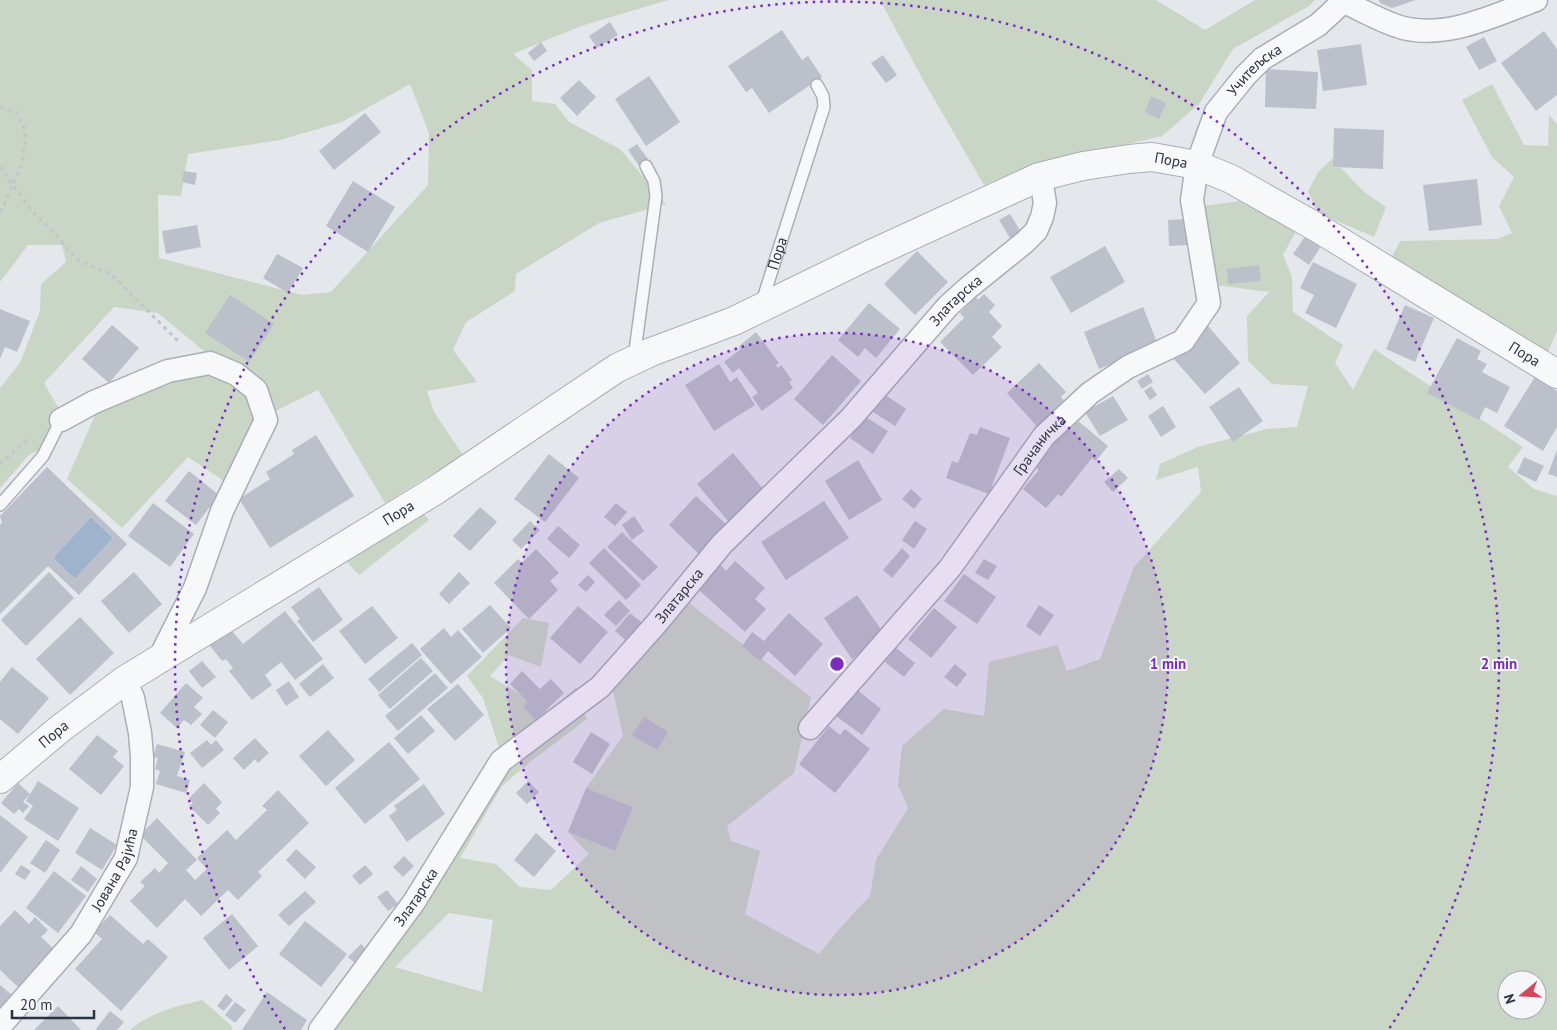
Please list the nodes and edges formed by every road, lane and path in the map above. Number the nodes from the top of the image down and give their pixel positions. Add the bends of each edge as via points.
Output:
1 (1536, 0) edge
2 (1344, 1) edge
3 (817, 85) dead end
4 (0, 107) edge
5 (1197, 165) junction
6 (646, 166) dead end
7 (0, 167) edge
8 (1039, 177) junction
9 (13, 185) junction
10 (0, 214) edge
11 (760, 309) junction
12 (633, 359) junction
13 (198, 366) junction
14 (1557, 374) edge
15 (61, 420) joint
16 (0, 505) edge
17 (159, 659) junction
18 (125, 680) junction
19 (810, 728) dead end
20 (0, 779) edge
21 (0, 1026) edge
22 (320, 1030) edge

1 - 2 street, Учитељска via 1465,25 1431,30 1401,28
2 - 5 street, Учитељска via 1318,25 1262,59 1244,76 1216,112
3 - 11 lane, Пора via 824,107
4 - 9 path via 17,113 26,132 22,164
5 - 8 street, Пора via 1152,157 1083,166
5 - 14 street, Пора via 1231,179 1316,227
5 - 19 street, Грачаничка via 1192,200 1209,303 1204,311 1183,340 1128,367 1090,392 1044,436 950,568
6 - 12 lane via 654,181 656,196
7 - 9 path
8 - 11 street, Пора
8 - 22 street, Златарска via 1045,203 1036,231 948,306 851,418 722,544 600,686 501,761 414,902
9 - 10 path
9 - 13 path via 70,252 79,260 111,274 195,359
11 - 12 street, Пора
12 - 17 street, Пора via 436,490
13 - 15 street via 168,371 94,402
13 - 17 street via 210,363 236,374 256,390 266,420 222,511 195,588
15 - 16 lane via 43,456
17 - 18 street, Пора
18 - 20 street, Пора
18 - 21 street, Јована Рајића via 133,698 142,757 142,787 126,858 81,934

